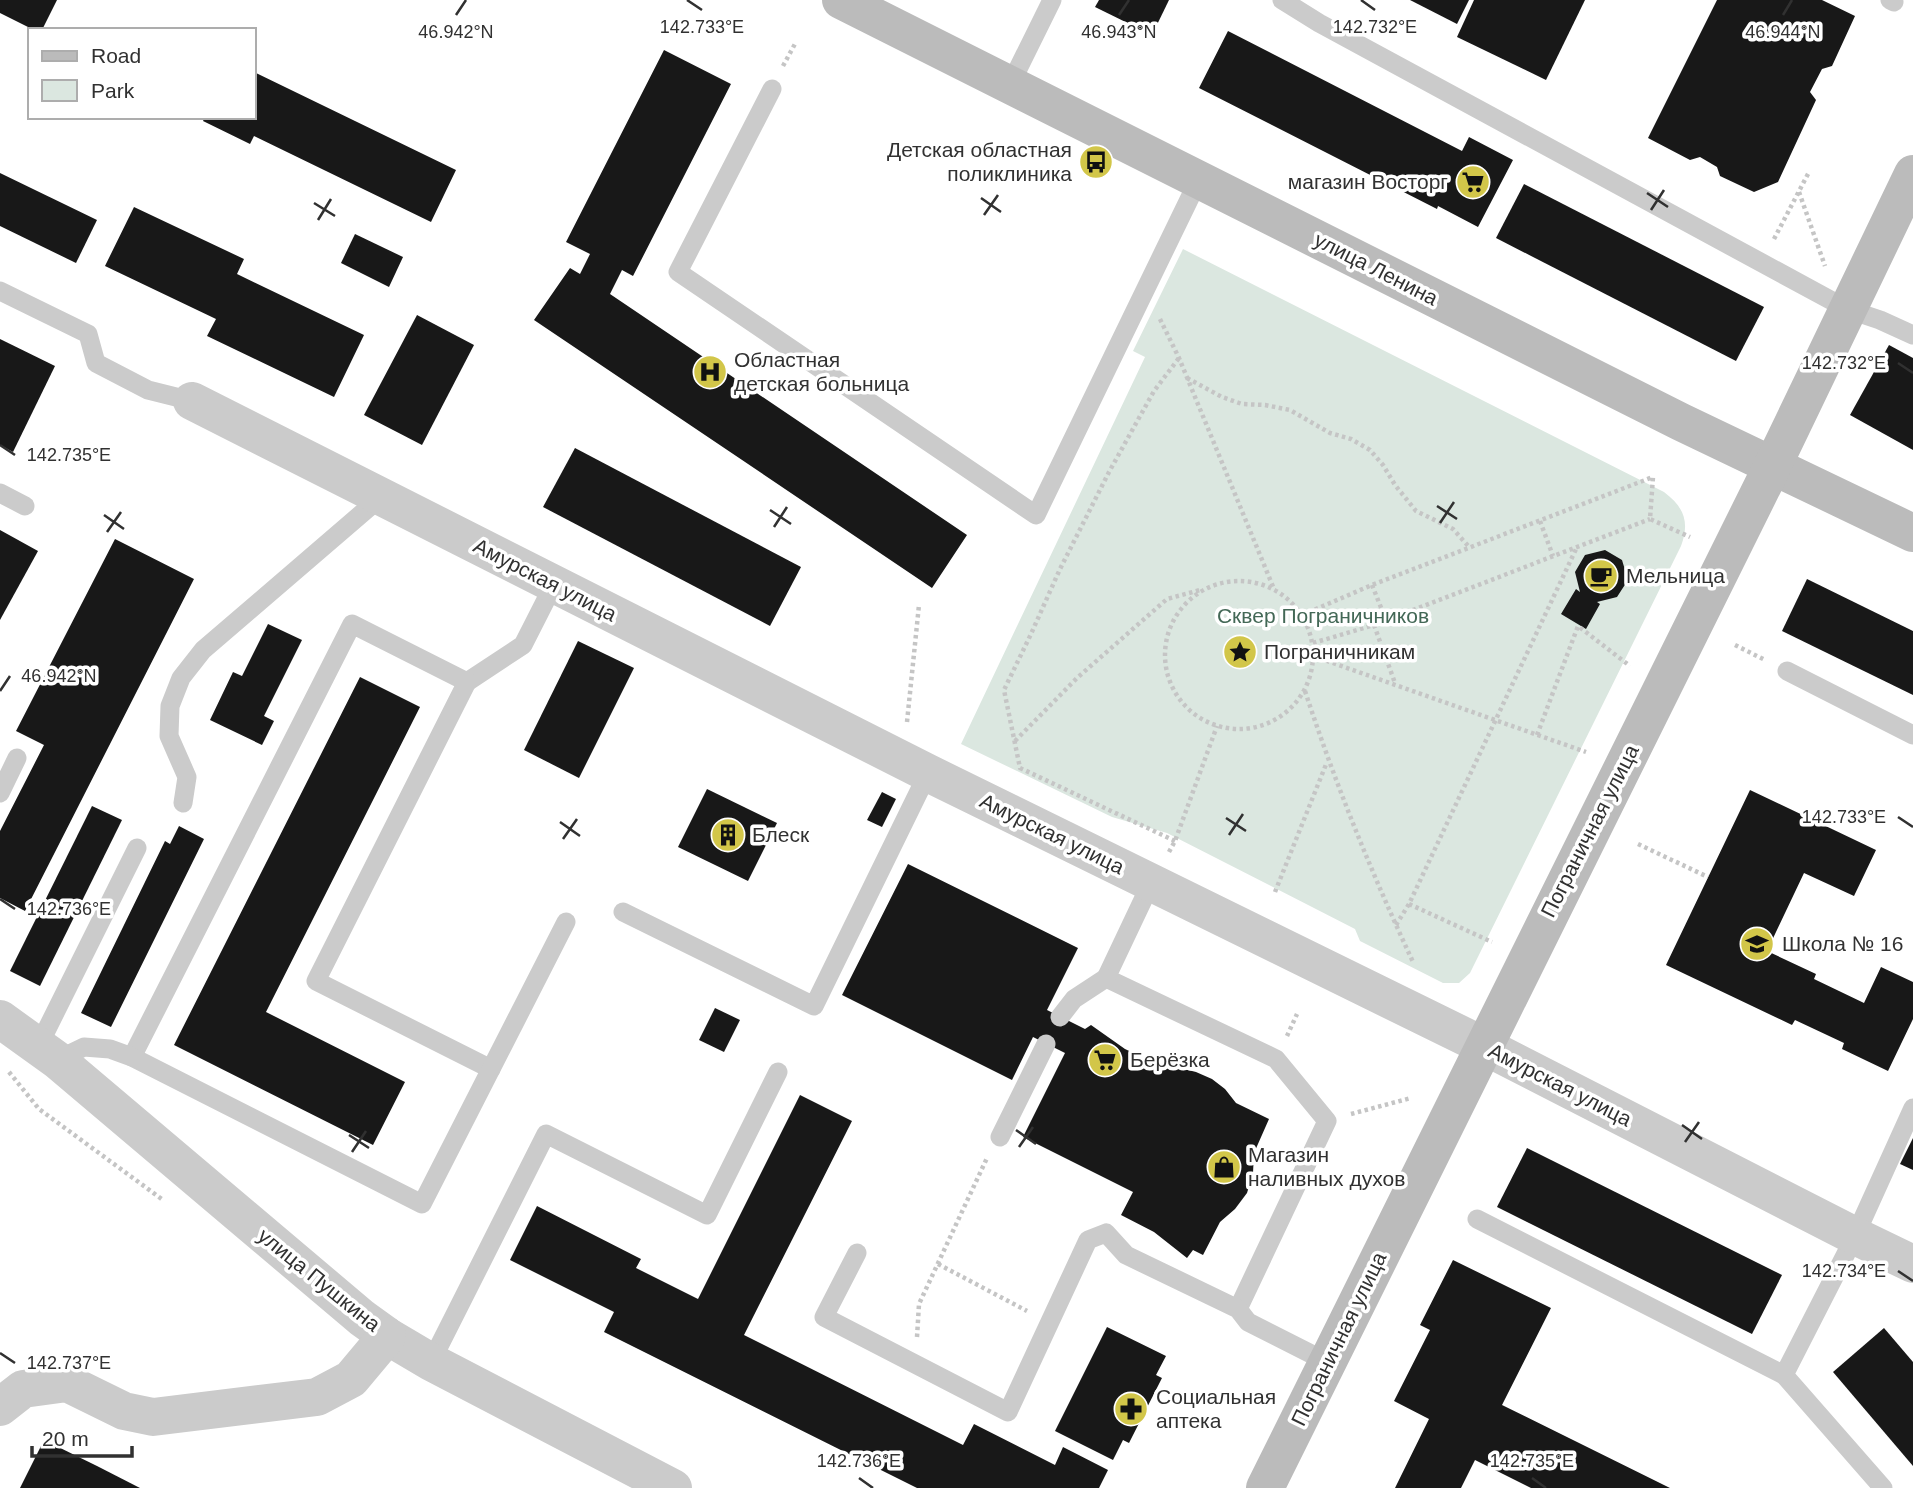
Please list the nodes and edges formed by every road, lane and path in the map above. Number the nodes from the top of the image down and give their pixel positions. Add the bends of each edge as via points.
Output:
1 (841, 0) edge
2 (1052, 0) edge
3 (1282, 0) edge
4 (1010, 85) junction
5 (772, 89) dead end
6 (1809, 172) dead end
7 (1913, 174) edge
8 (1199, 180) junction
9 (1799, 191) junction
10 (1762, 263) junction
11 (1828, 273) dead end
12 (1147, 286) junction
13 (0, 291) edge
14 (1847, 309) junction
15 (1913, 335) edge
16 (1179, 358) junction
17 (1187, 378) junction
18 (191, 401) joint
19 (1773, 465) junction
20 (0, 493) edge
21 (381, 497) junction
22 (25, 506) dead end
23 (1650, 519) junction
24 (1540, 521) junction
25 (1913, 533) edge
26 (1690, 537) dead end
27 (1577, 547) junction
28 (1470, 548) junction
29 (1553, 556) junction
30 (554, 584) junction
31 (1373, 585) junction
32 (1208, 588) junction
33 (1274, 589) junction
34 (919, 605) dead end
35 (1302, 615) junction
36 (1386, 620) junction
37 (1374, 625) junction
38 (1312, 643) junction
39 (1313, 656) junction
40 (1630, 666) dead end
41 (1787, 671) dead end
42 (467, 682) junction
43 (1395, 684) junction
44 (1304, 690) junction
45 (908, 717) dead end
46 (1496, 720) junction
47 (1217, 726) junction
48 (1537, 734) junction
49 (1913, 735) edge
50 (1014, 741) junction
51 (1586, 752) dead end
52 (18, 758) dead end
53 (1328, 761) junction
54 (928, 773) junction
55 (0, 793) edge
56 (183, 803) dead end
57 (1638, 844) dead end
58 (137, 848) dead end
59 (1708, 877) dead end
60 (1151, 883) junction
61 (1275, 892) dead end
62 (1409, 904) junction
63 (622, 912) dead end
64 (566, 922) dead end
65 (1396, 925) junction
66 (1492, 942) dead end
67 (1413, 962) dead end
68 (1106, 978) junction
69 (1060, 1017) dead end
70 (0, 1019) edge
71 (1046, 1044) dead end
72 (1484, 1046) junction
73 (48, 1053) junction
74 (132, 1057) junction
75 (491, 1069) junction
76 (778, 1072) dead end
77 (1411, 1098) dead end
78 (1913, 1108) edge
79 (1327, 1121) junction
80 (996, 1142) joint
81 (1477, 1219) dead end
82 (1855, 1236) junction
83 (857, 1253) dead end
84 (938, 1264) junction
85 (1913, 1264) edge
86 (1238, 1309) junction
87 (1049, 1323) junction
88 (387, 1336) junction
89 (431, 1362) junction
90 (1327, 1362) junction
91 (930, 1371) junction
92 (1784, 1375) junction
93 (0, 1406) edge
94 (673, 1488) edge
95 (1265, 1488) edge
96 (1883, 1488) edge

1 - 4 street, улица Ленина
2 - 4 lane
3 - 10 lane
4 - 8 street, улица Ленина
5 - 12 lane via 678,272 1036,515
6 - 9 path
7 - 14 street, Пограничная улица
8 - 12 lane
8 - 19 street, улица Ленина
9 - 10 path
9 - 11 path
10 - 14 lane
12 - 16 path
13 - 18 lane via 88,334 96,363 148,390
14 - 15 lane
14 - 19 street, Пограничная улица
16 - 17 path
16 - 50 path via 1154,391 1109,472 1004,690
17 - 28 path via 1242,404 1290,410 1370,450 1416,511 1454,529
17 - 33 path
18 - 21 street, Амурская улица
19 - 25 street, улица Ленина
19 - 72 street, Пограничная улица
20 - 22 lane
21 - 30 street, Амурская улица
21 - 56 lane via 203,650 181,678 170,706 169,736 187,777
23 - 24 path via 1653,477
23 - 26 path
23 - 27 path
24 - 28 path
24 - 29 path
27 - 29 path
27 - 46 path
28 - 31 path
29 - 36 path
30 - 42 lane via 523,645
30 - 54 street, Амурская улица
31 - 35 path
31 - 36 path
32 - 33 path via 1250,582
32 - 47 path via 1184,606 1171,627 1165,651 1168,675 1178,698 1195,715
32 - 50 path via 1167,599
33 - 35 path
34 - 45 path
35 - 38 path
36 - 37 path
37 - 38 path
37 - 43 path
38 - 39 path
39 - 43 path
39 - 44 path
40 - 48 path via 1578,626
41 - 49 lane
42 - 74 lane via 352,624
42 - 75 lane via 316,981
43 - 46 path
44 - 47 path via 1293,707 1258,727
44 - 53 path
46 - 48 path
46 - 62 path
47 - 50 path via 1175,841 1020,768
48 - 51 path
52 - 55 lane
53 - 61 path
53 - 65 path
54 - 60 street, Амурская улица
54 - 63 lane via 814,1006
57 - 59 path
58 - 73 lane
60 - 68 lane
60 - 72 street, Амурская улица
62 - 65 path
62 - 66 path
64 - 75 lane
65 - 67 path
68 - 69 lane via 1074,999
68 - 79 lane via 1276,1059
70 - 73 street, улица Пушкина
71 - 80 lane
72 - 82 street, Амурская улица
72 - 90 street, Пограничная улица
73 - 74 lane via 84,1047
73 - 88 street, улица Пушкина
74 - 75 lane via 422,1204
76 - 89 lane via 707,1214 546,1134
77 - 79 path
78 - 82 lane
79 - 86 lane
80 - 84 path
81 - 92 lane
82 - 85 street, Амурская улица
82 - 92 lane
83 - 91 lane via 824,1317
84 - 87 path
84 - 91 path via 919,1304 916,1339
86 - 87 lane via 1126,1255 1106,1233 1088,1240
86 - 90 lane via 1248,1322
87 - 91 lane via 1008,1412
88 - 89 street, улица Пушкина
88 - 93 street via 351,1379 317,1397 153,1417 124,1411 67,1383 23,1389
89 - 94 street, улица Пушкина
90 - 95 street, Пограничная улица
92 - 96 lane

